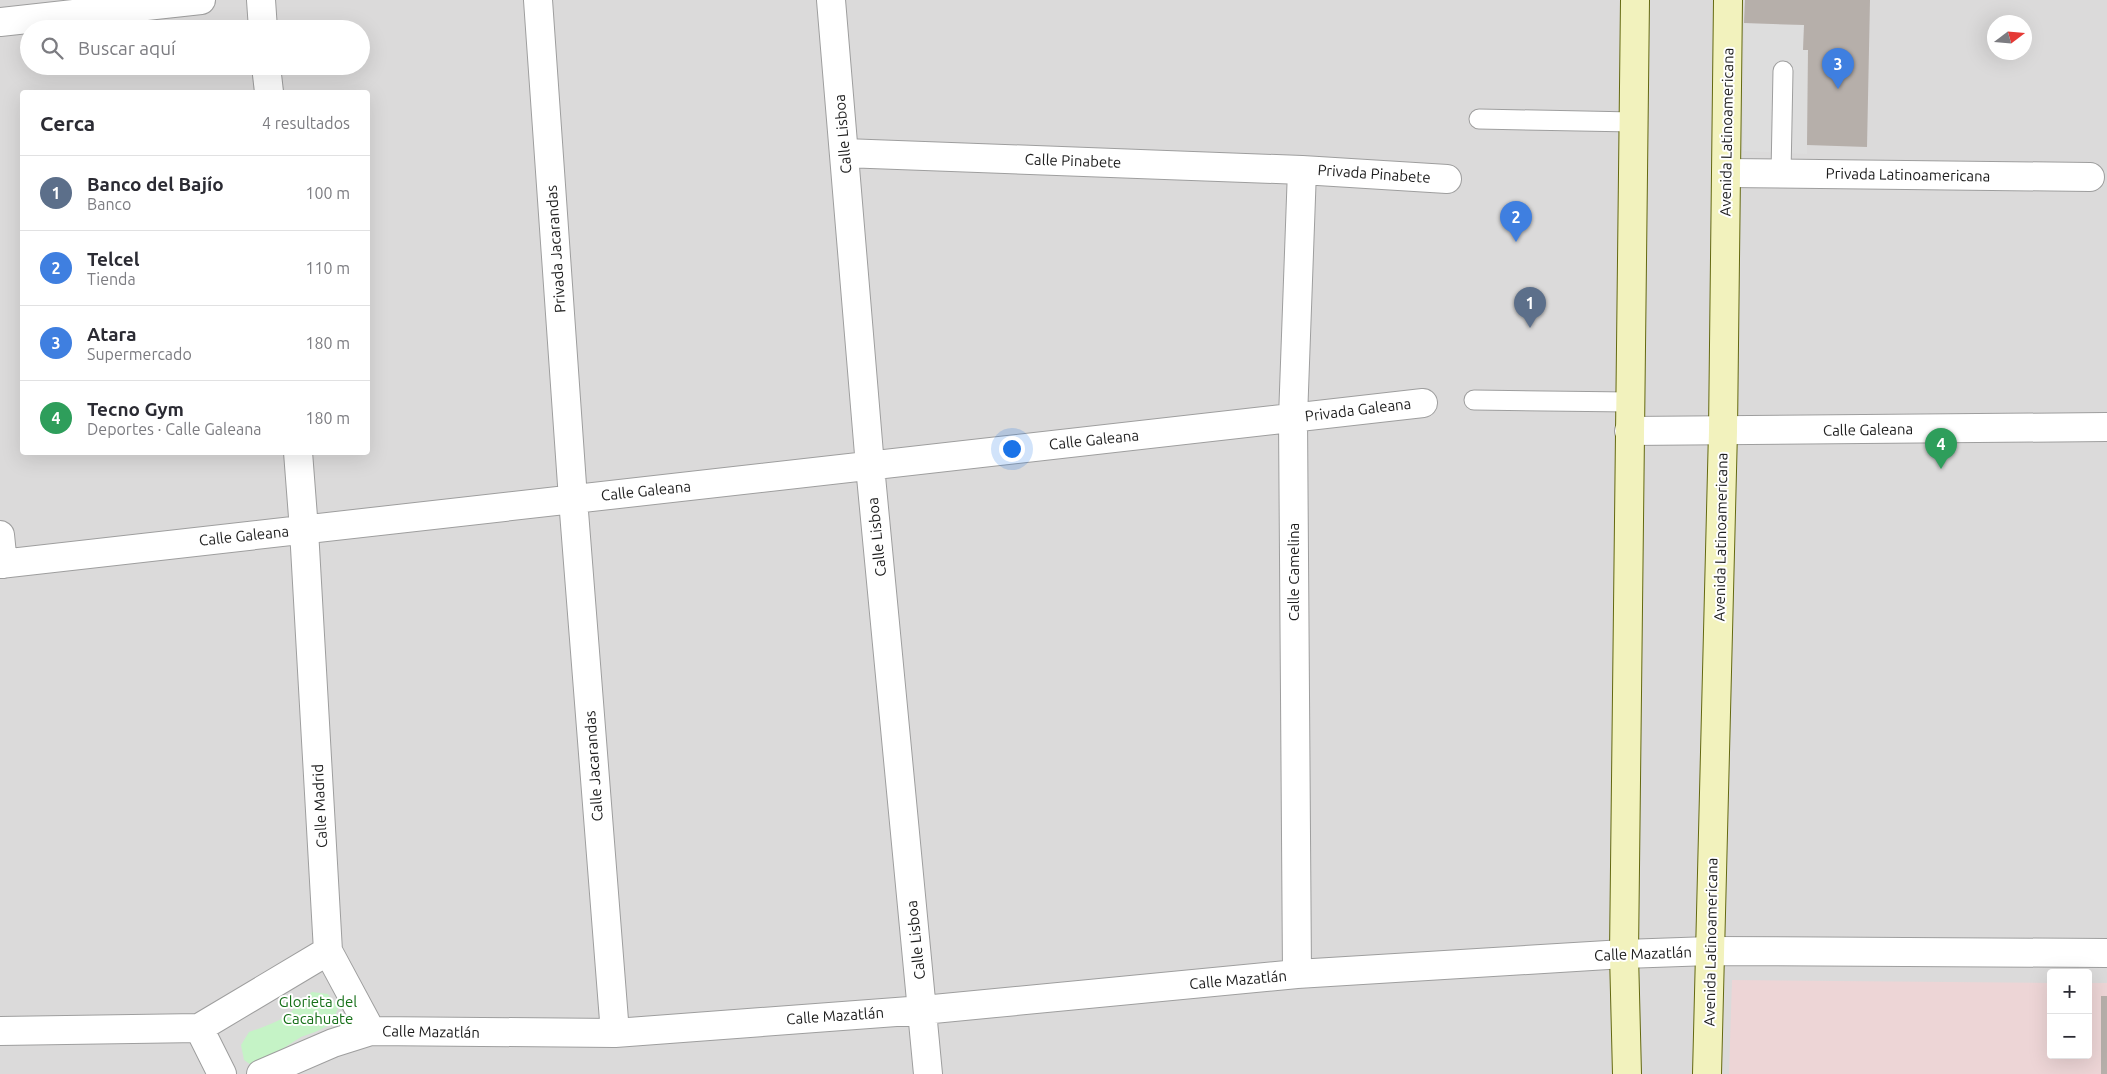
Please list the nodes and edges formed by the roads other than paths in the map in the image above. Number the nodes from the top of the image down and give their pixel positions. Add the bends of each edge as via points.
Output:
1 (201, 0) edge
2 (261, 0) edge
3 (538, 0) edge
4 (831, 0) edge
5 (1635, 0) edge
6 (1728, 0) edge
7 (262, 20) edge
8 (0, 22) edge
9 (1783, 71) dead end
10 (267, 75) edge
11 (269, 90) edge
12 (1479, 119) dead end
13 (1634, 122) junction
14 (844, 153) junction
15 (1302, 170) junction
16 (1726, 173) junction
17 (1781, 173) junction
18 (2090, 177) dead end
19 (1447, 179) dead end
20 (1474, 400) dead end
21 (1629, 402) junction
22 (1423, 403) dead end
23 (1293, 418) junction
24 (2107, 427) edge
25 (1629, 431) junction
26 (1723, 431) junction
27 (298, 455) edge
28 (870, 466) junction
29 (573, 499) junction
30 (304, 530) junction
31 (0, 535) edge
32 (2, 564) edge
33 (328, 951) junction
34 (1710, 951) junction
35 (2107, 953) edge
36 (1624, 954) junction
37 (1297, 974) junction
38 (923, 1010) junction
39 (199, 1028) junction
40 (0, 1031) edge
41 (371, 1031) junction
42 (615, 1033) junction
43 (222, 1074) edge
44 (261, 1074) edge
45 (928, 1074) edge
46 (1627, 1074) edge
47 (1707, 1074) edge

1 - 8 street
2 - 7 street
3 - 29 street, Privada Jacarandas
4 - 14 street, Calle Lisboa
5 - 13 main road
6 - 16 main road, Avenida Latinoamericana
9 - 17 lane
10 - 11 street
12 - 13 lane
13 - 21 main road
14 - 15 street, Calle Pinabete
14 - 28 street, Calle Lisboa
15 - 19 street, Privada Pinabete
15 - 23 street, Calle Camelina
16 - 17 street, Privada Latinoamericana
16 - 26 main road, Avenida Latinoamericana
17 - 18 street, Privada Latinoamericana
20 - 21 lane
21 - 25 main road
22 - 23 street, Privada Galeana
23 - 28 street, Calle Galeana
23 - 37 street, Calle Camelina
24 - 26 street, Calle Galeana
25 - 26 street, Calle Galeana
25 - 36 main road
26 - 34 main road, Avenida Latinoamericana
27 - 30 street, Calle Madrid
28 - 29 street, Calle Galeana
28 - 38 street, Calle Lisboa
29 - 30 street, Calle Galeana
29 - 42 street, Calle Jacarandas
30 - 32 street, Calle Galeana
30 - 33 street, Calle Madrid
31 - 32 street
33 - 39 street
33 - 41 street, Calle Madrid
34 - 35 street, Calle Mazatlán
34 - 36 street, Calle Mazatlán
34 - 47 main road, Avenida Latinoamericana
36 - 37 street, Calle Mazatlán
36 - 46 main road
37 - 38 street, Calle Mazatlán
38 - 42 street, Calle Mazatlán
38 - 45 street, Calle Lisboa
39 - 40 street
39 - 43 street
41 - 42 street, Calle Mazatlán
41 - 44 street via 333,1043

